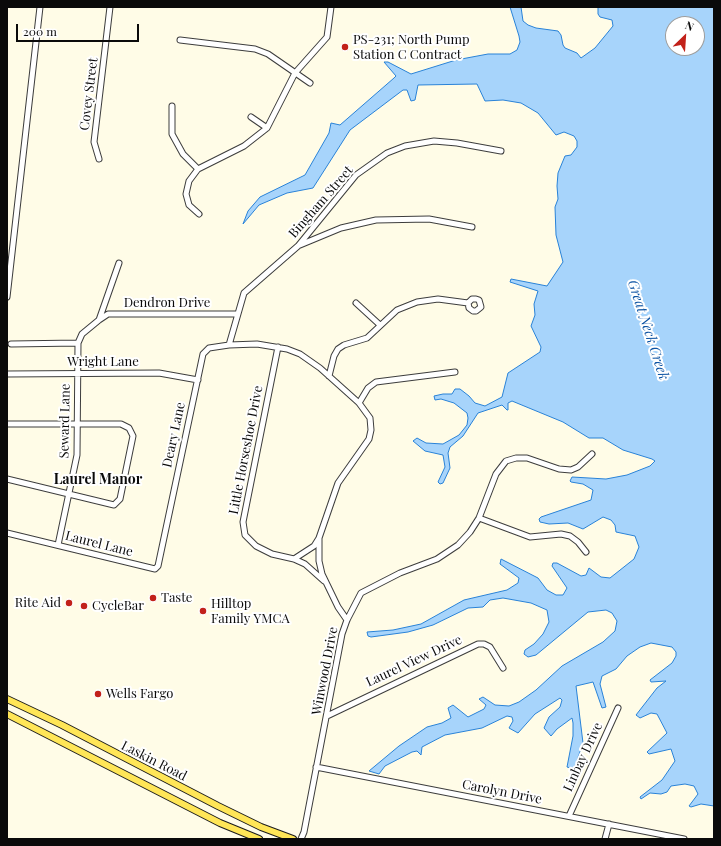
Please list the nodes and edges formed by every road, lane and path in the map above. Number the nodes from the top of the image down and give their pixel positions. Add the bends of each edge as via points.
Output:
1 (40, 7) edge
2 (110, 7) edge
3 (332, 7) edge
4 (180, 40) dead end
5 (295, 73) junction
6 (310, 83) dead end
7 (172, 106) dead end
8 (251, 117) dead end
9 (267, 128) junction
10 (501, 151) dead end
11 (99, 159) dead end
12 (198, 169) junction
13 (199, 214) dead end
14 (472, 227) dead end
15 (298, 246) junction
16 (119, 263) dead end
17 (7, 297) edge
18 (356, 303) dead end
19 (468, 303) dead end
20 (236, 314) junction
21 (99, 320) junction
22 (380, 325) junction
23 (78, 343) junction
24 (10, 344) dead end
25 (229, 345) junction
26 (278, 347) junction
27 (455, 372) dead end
28 (77, 373) junction
29 (7, 374) edge
30 (329, 376) junction
31 (198, 380) junction
32 (360, 403) junction
33 (7, 424) edge
34 (78, 424) junction
35 (592, 454) dead end
36 (7, 479) edge
37 (70, 495) junction
38 (479, 518) junction
39 (7, 533) edge
40 (319, 538) junction
41 (163, 539) joint
42 (58, 545) junction
43 (586, 552) dead end
44 (294, 559) junction
45 (325, 581) junction
46 (347, 620) junction
47 (503, 668) dead end
48 (7, 699) edge
49 (618, 708) dead end
50 (7, 714) edge
51 (327, 716) junction
52 (316, 767) junction
53 (569, 816) junction
54 (609, 824) junction
55 (259, 839) edge
56 (293, 839) edge
57 (301, 839) edge
58 (605, 839) edge
59 (684, 839) edge

1 - 17 street
2 - 11 street, Covey Street via 94,142
3 - 5 street via 327,37
4 - 5 street via 255,49 268,54
5 - 6 street
5 - 9 street
7 - 12 street via 172,134 183,154
8 - 9 street
9 - 12 street via 244,146
10 - 15 street, Bingham Street via 457,142 434,141 405,146 387,153 356,175
12 - 13 street via 189,181 186,194 189,205
14 - 15 street via 429,219 376,220 341,228
15 - 20 street, Bingham Street via 244,294
16 - 21 street
18 - 22 street
19 - 22 street via 448,299 418,302 397,310
20 - 21 street, Dendron Drive via 108,314
20 - 25 street, Bingham Street
21 - 23 street via 82,334
22 - 30 street via 367,338 338,349
23 - 24 street
23 - 28 street, Seward Lane
25 - 26 street via 257,344
25 - 31 street, Deary Lane via 209,348 203,354
26 - 30 street via 300,354
26 - 44 street, Little Horseshoe Drive via 242,522 245,535 256,546 272,554
27 - 32 street via 376,382 368,388
28 - 29 street, Wright Lane
28 - 31 street, Wright Lane via 159,373
28 - 34 street, Seward Lane
30 - 32 street
31 - 41 street, Deary Lane
32 - 40 street via 370,418 371,434 338,482
33 - 34 street
34 - 37 street, Seward Lane via 77,462
34 - 37 street via 124,425 132,431 133,436 120,499 114,504
35 - 38 street, Winwood Drive via 571,470 559,469 527,458 506,461 496,474
36 - 37 street
37 - 42 street, Seward Lane
38 - 43 street via 530,537 561,534 570,536
38 - 46 street, Winwood Drive via 462,541 442,556 361,593
39 - 42 street, Laurel Lane
40 - 44 street via 314,546
40 - 45 street via 320,568
41 - 42 street, Laurel Lane via 158,566 153,569
44 - 45 street, Little Horseshoe Drive via 305,564
45 - 46 street
46 - 51 street, Winwood Drive via 342,634
47 - 51 street, Laurel View Drive via 490,647 478,644
48 - 56 main road, Laskin Road via 218,806
49 - 53 street, Linbay Drive
50 - 55 main road, Laskin Road via 220,823
51 - 52 street, Winwood Drive
52 - 53 street, Carolyn Drive
52 - 57 street, Winwood Drive
53 - 54 street, Carolyn Drive
54 - 58 street
54 - 59 street, Carolyn Drive

